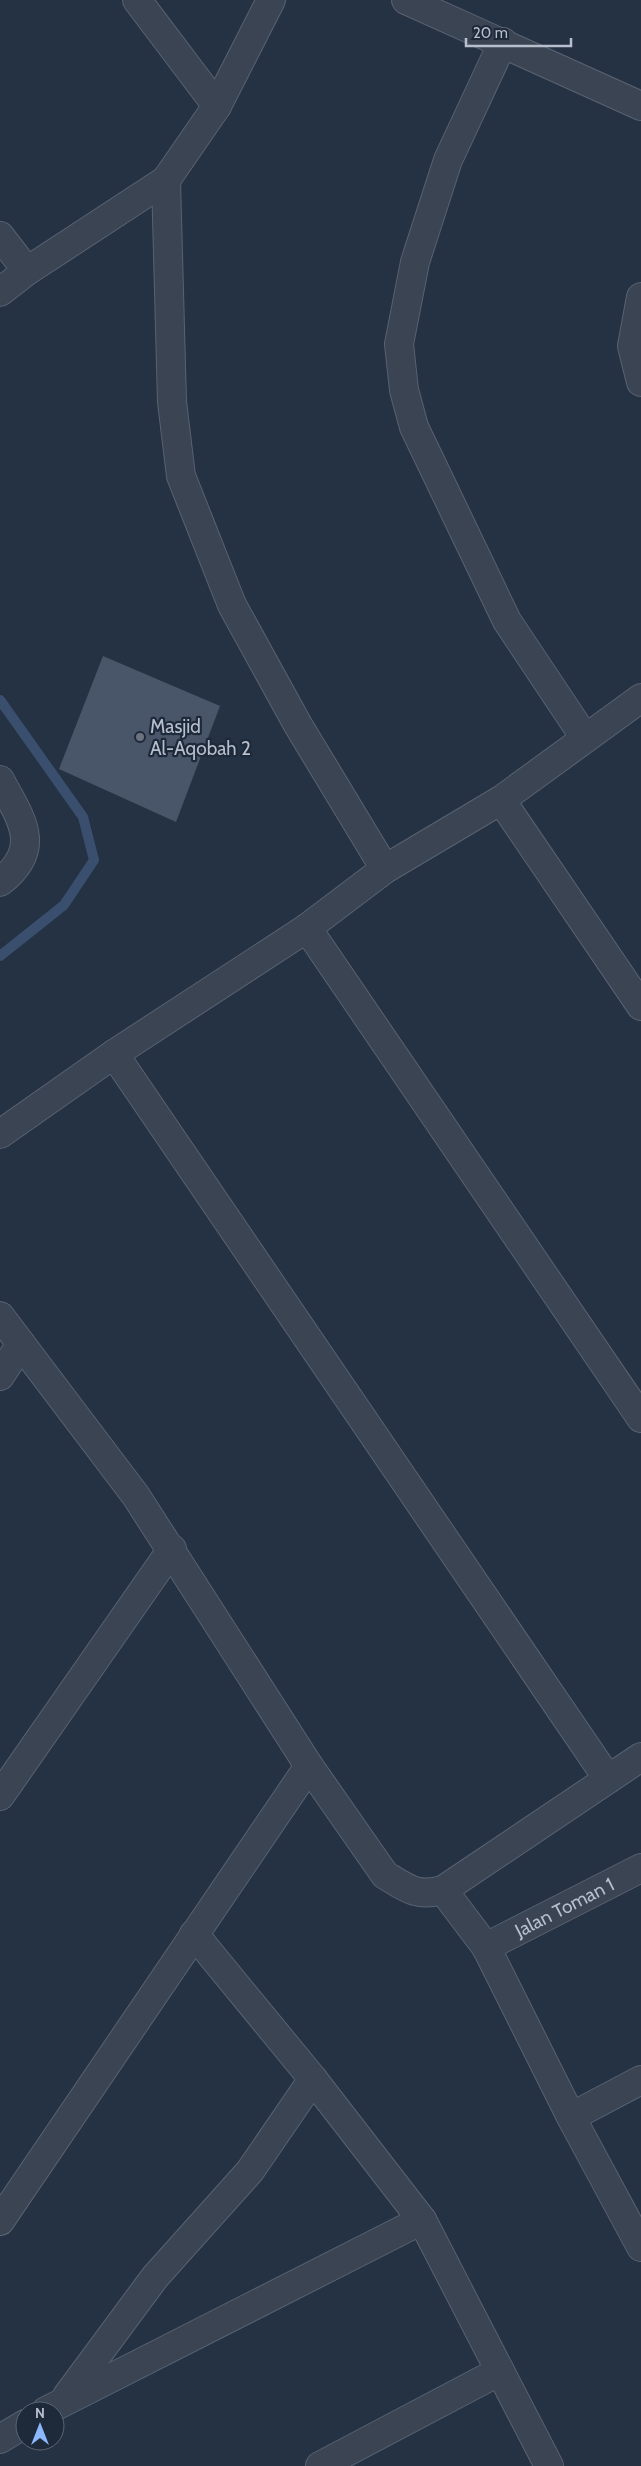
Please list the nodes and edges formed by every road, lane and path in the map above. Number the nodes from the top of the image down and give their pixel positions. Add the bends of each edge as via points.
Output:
1 (137, 0) edge
2 (271, 0) edge
3 (406, 0) edge
4 (503, 42) junction
5 (217, 106) junction
6 (641, 106) edge
7 (166, 180) junction
8 (0, 236) edge
9 (27, 271) junction
10 (0, 292) edge
11 (641, 297) edge
12 (641, 382) edge
13 (641, 698) edge
14 (585, 738) junction
15 (0, 780) edge
16 (501, 800) junction
17 (385, 869) junction
18 (0, 882) edge
19 (307, 928) junction
20 (641, 1006) edge
21 (114, 1054) junction
22 (0, 1134) edge
23 (0, 1316) edge
24 (21, 1344) junction
25 (0, 1376) edge
26 (641, 1418) edge
27 (172, 1549) junction
28 (641, 1757) edge
29 (309, 1766) junction
30 (608, 1779) junction
31 (0, 1796) edge
32 (641, 1868) edge
33 (444, 1890) junction
34 (194, 1934) junction
35 (486, 1947) junction
36 (313, 2079) junction
37 (641, 2080) edge
38 (571, 2117) junction
39 (422, 2220) junction
40 (0, 2221) edge
41 (641, 2247) edge
42 (500, 2371) junction
43 (59, 2401) edge
44 (64, 2401) edge
45 (15, 2430) edge
46 (0, 2439) edge
47 (320, 2466) edge
48 (549, 2466) edge

1 - 5 street
2 - 5 street
3 - 4 street
4 - 6 street
4 - 14 street via 448,160 415,262 399,344 404,390 414,427 507,622
5 - 7 street
7 - 9 street
7 - 17 street via 172,402 181,476 232,604 298,725
8 - 9 street
9 - 10 street
11 - 12 street via 632,346
13 - 14 street
14 - 16 street
15 - 18 street via 22,821 26,846 22,860
16 - 17 street
16 - 20 street
17 - 19 street
19 - 21 street
19 - 26 street
21 - 22 street
21 - 30 street
23 - 24 street
24 - 25 street
24 - 27 street
27 - 29 street
27 - 31 street
28 - 30 street
29 - 33 street via 385,1875 425,1895
29 - 34 street
30 - 33 street
32 - 35 street, Jalan Toman 1
33 - 35 street
34 - 36 street
34 - 40 street
35 - 38 street
36 - 39 street
36 - 43 street via 250,2172 155,2277
37 - 38 street
38 - 41 street
39 - 42 street
39 - 44 street
42 - 47 street
42 - 48 street
45 - 46 street

